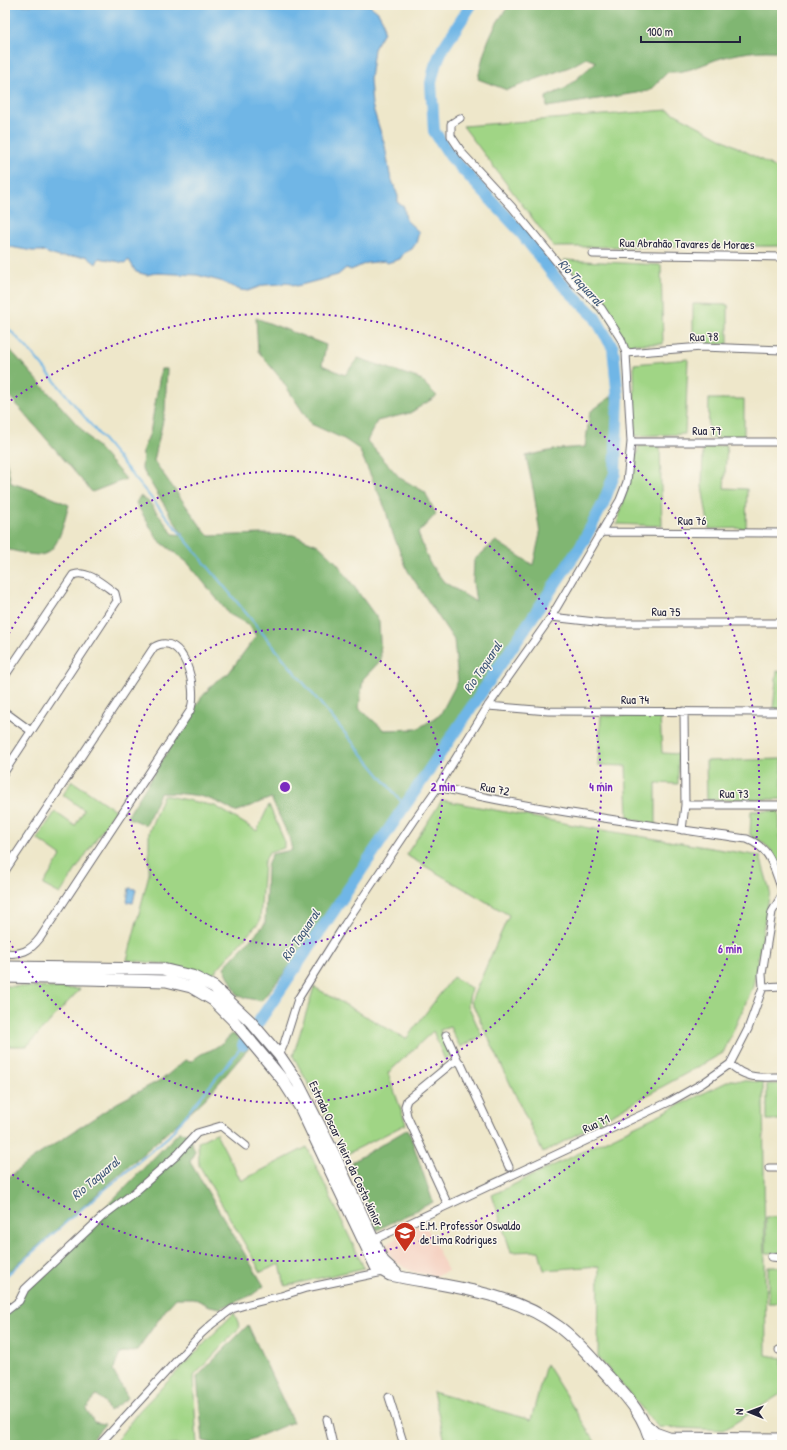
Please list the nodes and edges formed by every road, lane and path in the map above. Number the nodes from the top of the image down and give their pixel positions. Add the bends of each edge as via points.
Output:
1 (460, 118) dead end
2 (592, 254) dead end
3 (782, 257) edge
4 (782, 350) edge
5 (626, 353) junction
6 (631, 442) junction
7 (782, 442) edge
8 (603, 532) junction
9 (782, 532) edge
10 (551, 616) junction
11 (782, 623) edge
12 (5, 676) edge
13 (488, 706) junction
14 (684, 711) junction
15 (5, 712) edge
16 (782, 712) edge
17 (31, 731) junction
18 (5, 771) edge
19 (438, 787) junction
20 (685, 805) junction
21 (782, 805) edge
22 (682, 830) junction
23 (5, 871) edge
24 (782, 890) edge
25 (782, 895) edge
26 (5, 953) edge
27 (5, 967) edge
28 (5, 977) edge
29 (763, 986) junction
30 (782, 986) edge
31 (446, 1035) dead end
32 (279, 1056) junction
33 (458, 1061) junction
34 (730, 1064) junction
35 (782, 1077) edge
36 (246, 1146) dead end
37 (509, 1167) dead end
38 (769, 1168) dead end
39 (782, 1168) edge
40 (448, 1205) junction
41 (373, 1240) junction
42 (771, 1257) dead end
43 (782, 1258) edge
44 (383, 1272) junction
45 (401, 1277) junction
46 (5, 1312) edge
47 (389, 1397) dead end
48 (327, 1419) dead end
49 (645, 1424) junction
50 (675, 1438) junction
51 (782, 1439) edge
52 (768, 1442) edge
53 (99, 1445) edge
54 (333, 1445) edge
55 (404, 1445) edge
56 (651, 1445) edge
57 (662, 1445) edge

1 - 5 street via 451,124 450,131 463,154 512,207 573,282 601,308 621,339
2 - 3 street, Rua Abrahão Tavares de Moraes
4 - 5 street, Rua 78 via 702,347
5 - 6 street
6 - 7 street, Rua 77
6 - 8 street via 624,492
8 - 9 street, Rua 76
8 - 10 street
10 - 11 street, Rua 75 via 604,623
10 - 13 street
12 - 17 street via 73,575 87,575 115,592 117,601
13 - 14 street, Rua 74 via 548,711
13 - 19 street
14 - 16 street, Rua 74
14 - 20 street
15 - 17 street
17 - 18 street
19 - 22 street, Rua 72 via 525,806
19 - 32 street via 345,924 298,999
20 - 21 street, Rua 73
20 - 22 street
22 - 24 street, Rua 72 via 747,839 755,843 768,854
23 - 26 street via 154,647 168,643 187,663 194,691 190,711 33,948 22,954
25 - 29 street via 772,912 762,967
27 - 32 main road, Estrada Oscar Vieira da Costa Júnior via 155,969 198,978 214,987 250,1021
28 - 44 main road, Estrada Oscar Vieira da Costa Júnior via 155,980 183,984 199,990 213,1000 242,1030 282,1079 300,1106 372,1260
29 - 30 street
29 - 34 street, Rua 71 via 748,1029
31 - 33 street
32 - 41 main road, Estrada Oscar Vieira da Costa Júnior via 311,1106
33 - 37 street
33 - 40 street via 452,1063 407,1100 405,1106 407,1116
34 - 35 street via 740,1074
34 - 40 street, Rua 71 via 671,1101
36 - 46 street via 221,1126 197,1133 177,1155 103,1216 25,1289 19,1301
38 - 39 street
40 - 41 street, Rua 71
41 - 45 main road, Estrada Oscar Vieira da Costa Júnior via 385,1264
42 - 43 street
44 - 45 main road, Estrada Oscar Vieira da Costa Júnior
44 - 53 street via 306,1288 232,1309 201,1334
45 - 49 main road, Estrada Oscar Vieira da Costa Júnior via 494,1296 550,1320 597,1364 628,1399
47 - 55 street
48 - 54 street
49 - 50 main road via 658,1435
49 - 56 main road
50 - 52 main road
50 - 57 main road
51 - 52 main road

